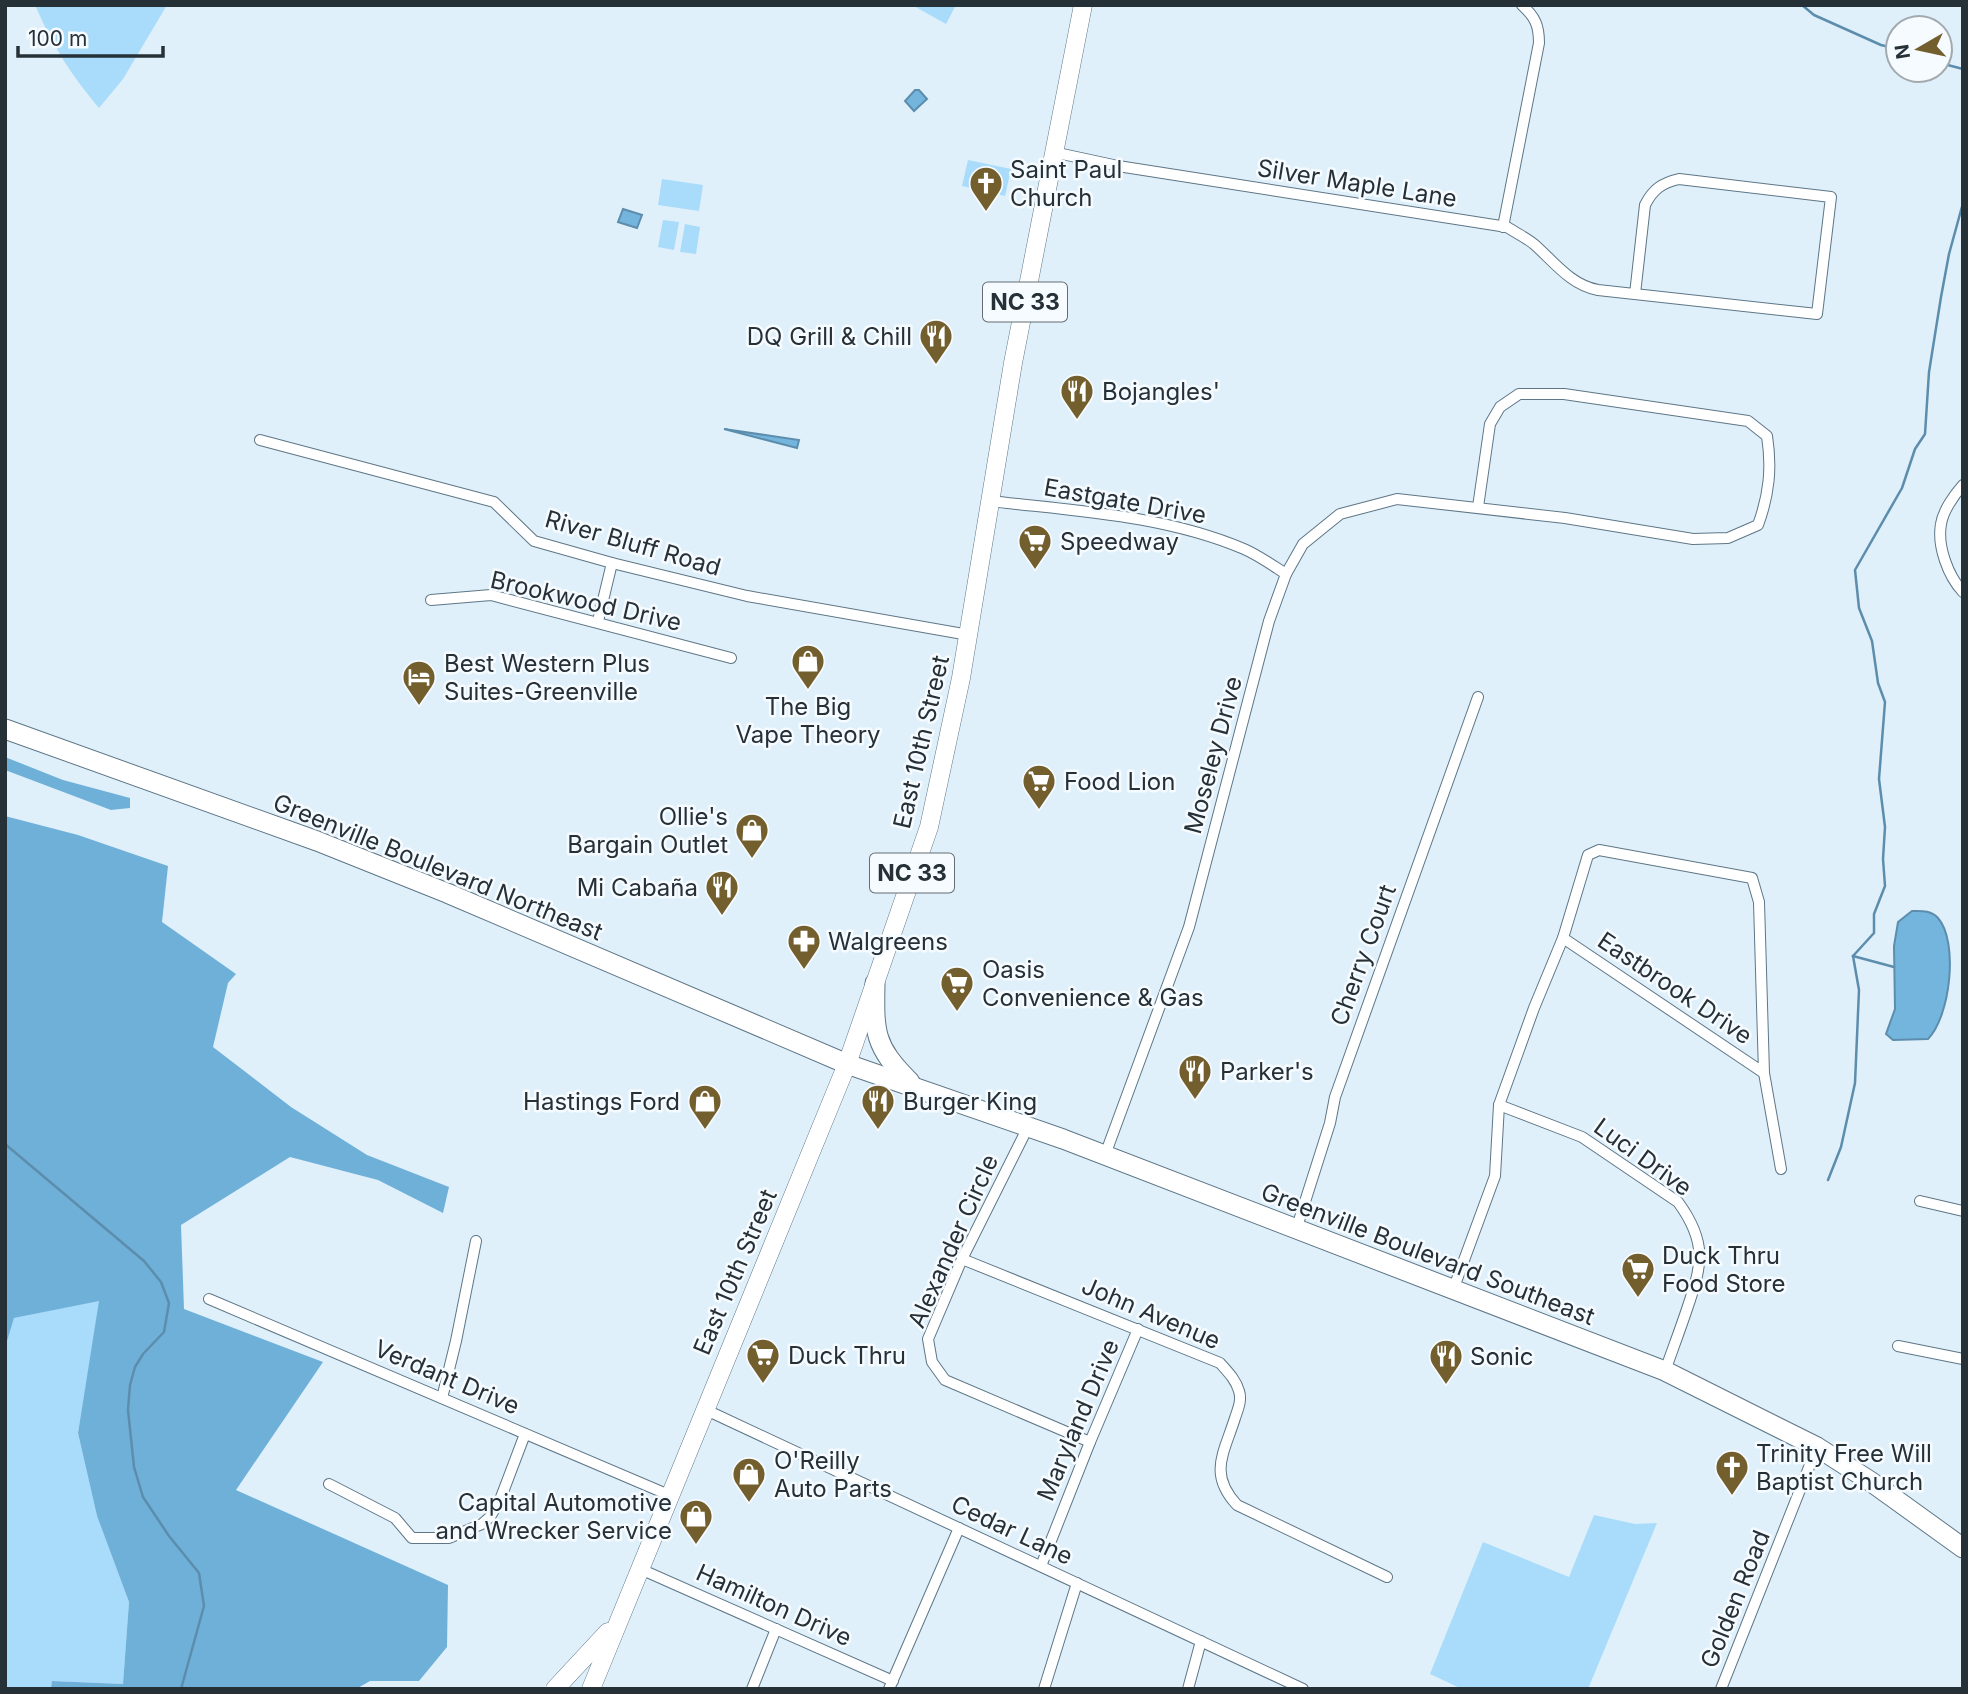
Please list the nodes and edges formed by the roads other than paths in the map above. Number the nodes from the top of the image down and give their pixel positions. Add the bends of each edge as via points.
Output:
1 (1083, 5) edge
2 (1522, 5) edge
3 (1053, 152) junction
4 (1503, 227) junction
5 (1636, 294) junction
6 (260, 440) dead end
7 (1963, 485) edge
8 (990, 500) junction
9 (1478, 507) junction
10 (612, 563) junction
11 (1286, 574) junction
12 (1963, 592) edge
13 (431, 600) dead end
14 (598, 621) junction
15 (970, 635) junction
16 (731, 657) dead end
17 (1478, 697) dead end
18 (5, 729) edge
19 (1563, 938) junction
20 (875, 983) junction
21 (848, 1064) junction
22 (1764, 1073) junction
23 (916, 1088) junction
24 (1499, 1105) junction
25 (1028, 1127) junction
26 (1105, 1156) junction
27 (1781, 1169) dead end
28 (1920, 1201) dead end
29 (1963, 1211) edge
30 (1296, 1230) junction
31 (476, 1241) dead end
32 (962, 1259) junction
33 (1453, 1290) junction
34 (209, 1298) dead end
35 (1138, 1329) junction
36 (1898, 1346) dead end
37 (1963, 1359) edge
38 (1665, 1371) junction
39 (442, 1398) junction
40 (704, 1409) junction
41 (525, 1434) junction
42 (1090, 1442) junction
43 (1817, 1447) junction
44 (329, 1484) dead end
45 (669, 1495) junction
46 (960, 1528) junction
47 (1963, 1548) edge
48 (1041, 1566) junction
49 (639, 1569) junction
50 (1387, 1577) dead end
51 (1077, 1583) junction
52 (615, 1625) junction
53 (776, 1629) junction
54 (1201, 1641) junction
55 (891, 1685) edge
56 (555, 1689) edge
57 (591, 1689) edge
58 (752, 1689) edge
59 (1044, 1689) edge
60 (1188, 1689) edge
61 (1303, 1689) edge
62 (1721, 1689) edge

1 - 3 main road, East 10th Street / NC 33
2 - 4 street via 1539,26 1539,43
3 - 4 street, Silver Maple Lane
3 - 8 main road, East 10th Street / NC 33
4 - 5 street, Silver Maple Lane via 1532,243 1587,288
5 - 5 street, Silver Maple Lane via 1817,314 1831,197 1679,178 1664,182 1651,192 1645,205
6 - 10 street, River Bluff Road via 494,502 534,541
7 - 12 street via 1941,524 1943,555 1953,582
8 - 11 street, Eastgate Drive via 1160,523 1247,550
8 - 15 main road, East 10th Street / NC 33
9 - 9 street, Moseley Drive via 1693,538 1728,538 1758,525 1767,499 1771,462 1767,436 1748,421 1563,394 1519,394 1500,407 1490,424
9 - 11 street, Moseley Drive via 1397,499 1351,509 1303,544
10 - 14 street
10 - 15 street, River Bluff Road via 747,596
11 - 26 street, Moseley Drive via 1266,631 1189,927
13 - 14 street, Brookwood Drive via 491,595
14 - 16 street, Brookwood Drive
15 - 20 main road, East 10th Street / NC 33 via 929,827
17 - 30 street, Cherry Court via 1335,1097
18 - 21 highway, Greenville Boulevard Northeast via 317,841
19 - 22 street, Eastbrook Drive
19 - 22 street, Eastbrook Drive via 1588,855 1599,850 1752,878 1759,902
19 - 24 street, Eastbrook Drive
20 - 21 main road, East 10th Street / NC 33
20 - 23 highway via 874,1012 882,1050
21 - 23 highway, Greenville Boulevard Southeast
21 - 40 main road, East 10th Street
22 - 27 street, Eastbrook Drive
23 - 25 highway, Greenville Boulevard Southeast
24 - 33 street, Eastbrook Drive via 1494,1176
24 - 38 street, Luci Drive via 1582,1137 1686,1212 1699,1244 1699,1274
25 - 26 highway, Greenville Boulevard Southeast
25 - 32 street, Alexander Circle
26 - 30 highway, Greenville Boulevard Southeast
28 - 29 street
30 - 33 highway, Greenville Boulevard Southeast
31 - 39 street
32 - 35 street, John Avenue
32 - 42 street, Alexander Circle via 929,1339 932,1362 945,1380
33 - 38 highway, Greenville Boulevard Southeast
34 - 39 street, Verdant Drive
35 - 42 street, Maryland Drive
35 - 50 street, John Avenue via 1220,1363 1233,1377 1239,1405 1220,1479 1237,1505
36 - 37 street
38 - 43 highway, Greenville Boulevard Southeast
39 - 41 street, Verdant Drive
40 - 45 main road, East 10th Street
40 - 46 street, Cedar Lane
41 - 44 street via 491,1517 449,1538 412,1538 395,1518
41 - 45 street, Verdant Drive
42 - 48 street, Maryland Drive
43 - 47 highway, Greenville Boulevard Southeast
43 - 62 street, Golden Road
45 - 49 main road, East 10th Street
46 - 48 street, Cedar Lane
46 - 55 street
48 - 51 street, Cedar Lane
49 - 52 main road, East 10th Street
49 - 53 street, Hamilton Drive
51 - 54 street, Cedar Lane
51 - 59 street
52 - 56 main road
52 - 57 main road, East 10th Street
53 - 55 street, Hamilton Drive
53 - 58 street
54 - 60 street
54 - 61 street, Cedar Lane

